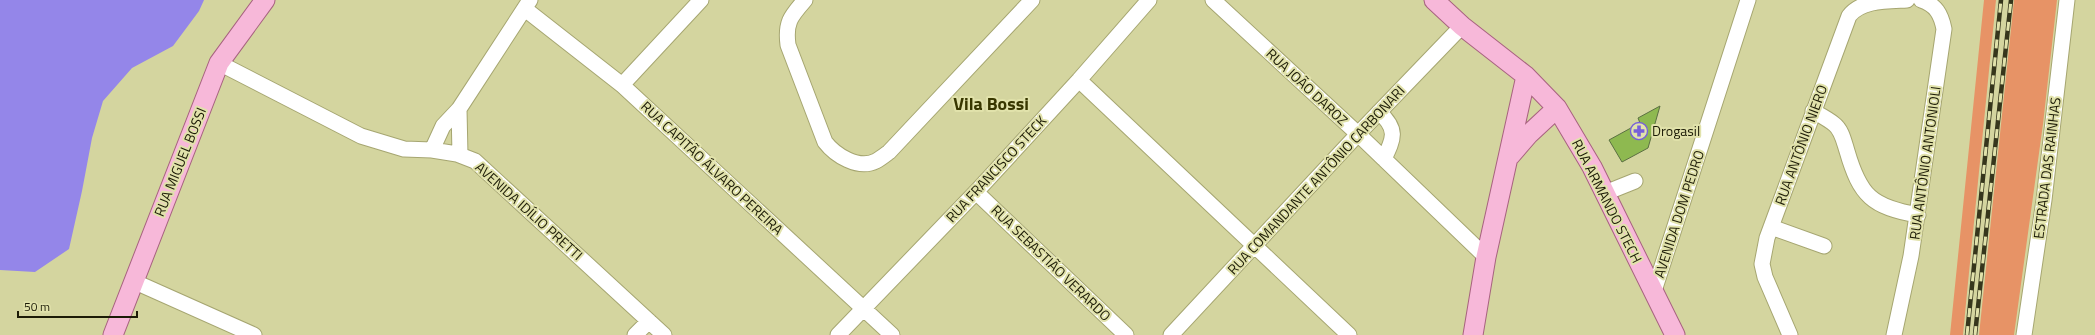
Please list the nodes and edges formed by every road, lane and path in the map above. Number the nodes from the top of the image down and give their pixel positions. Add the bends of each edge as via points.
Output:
1 (265, 0) edge
2 (701, 0) edge
3 (805, 0) edge
4 (1032, 0) edge
5 (1149, 0) edge
6 (1213, 0) edge
7 (1434, 0) edge
8 (1748, 0) edge
9 (1907, 0) edge
10 (1921, 0) edge
11 (2067, 0) edge
12 (528, 5) edge
13 (1462, 26) junction
14 (219, 63) junction
15 (1526, 76) junction
16 (1079, 80) junction
17 (622, 85) junction
18 (1557, 108) junction
19 (459, 109) junction
20 (1379, 112) junction
21 (1813, 112) junction
22 (1358, 134) junction
23 (432, 150) junction
24 (460, 155) junction
25 (1384, 159) junction
26 (1508, 159) junction
27 (1635, 181) dead end
28 (976, 192) junction
29 (1605, 193) junction
30 (1918, 215) junction
31 (1771, 226) junction
32 (1255, 245) junction
33 (1824, 246) dead end
34 (1486, 257) junction
35 (133, 281) junction
36 (1654, 291) junction
37 (863, 307) junction
38 (648, 321) junction
39 (113, 335) edge
40 (254, 335) edge
41 (635, 335) edge
42 (664, 335) edge
43 (838, 335) edge
44 (892, 335) edge
45 (1126, 335) edge
46 (1171, 335) edge
47 (1349, 335) edge
48 (1473, 335) edge
49 (1675, 335) edge
50 (1790, 335) edge
51 (1894, 335) edge
52 (2024, 335) edge

1 - 14 main road, RUA MIGUEL BOSSI
2 - 17 street
3 - 4 street via 790,17 786,31 788,45 825,142 832,151 844,158 862,163 874,162 889,152
5 - 16 street, RUA FRANCISCO STECK
6 - 22 street, RUA JOÃO DAROZ
7 - 13 main road, RUA ARMANDO STECH
8 - 36 street, AVENIDA DOM PEDRO
9 - 21 street, RUA ANTÔNIO NIERO via 1868,2 1853,10 1840,37
10 - 30 street, RUA ANTÔNIO ANTONIOLI via 1930,3 1942,16 1944,29
11 - 52 street, ESTRADA DAS RAINHAS via 2044,200
12 - 17 street, RUA CAPITÃO ÁLVARO PEREIRA
12 - 19 street
13 - 15 main road, RUA ARMANDO STECH
13 - 20 street, RUA COMANDANTE ANTÔNIO CARBONARI
14 - 23 street, AVENIDA IDÍLIO PRETTI via 361,136 404,149
14 - 35 main road, RUA MIGUEL BOSSI
15 - 18 main road, RUA ARMANDO STECH
15 - 26 main road
16 - 28 street, RUA FRANCISCO STECK
16 - 32 street
17 - 37 street, RUA CAPITÃO ÁLVARO PEREIRA
18 - 26 main road via 1529,134
18 - 29 main road, RUA ARMANDO STECH
19 - 23 street via 444,126
19 - 24 street
20 - 22 street, RUA COMANDANTE ANTÔNIO CARBONARI
20 - 25 street via 1389,121 1392,129 1390,145
21 - 30 street via 1834,124 1840,133 1853,172 1868,196 1893,210
21 - 31 street, RUA ANTÔNIO NIERO
22 - 25 street, RUA JOÃO DAROZ
22 - 32 street, RUA COMANDANTE ANTÔNIO CARBONARI
23 - 24 street, AVENIDA IDÍLIO PRETTI
24 - 38 street, AVENIDA IDÍLIO PRETTI via 475,161
25 - 34 street, RUA JOÃO DAROZ
26 - 34 main road
27 - 29 street
28 - 37 street, RUA FRANCISCO STECK
28 - 45 street, RUA SEBASTIÃO VERARDO
29 - 36 main road, RUA ARMANDO STECH
30 - 51 street, RUA ANTÔNIO ANTONIOLI
31 - 33 street
31 - 50 street, RUA ANTÔNIO NIERO via 1762,264
32 - 46 street, RUA COMANDANTE ANTÔNIO CARBONARI
32 - 47 street
34 - 48 main road
35 - 39 main road, RUA MIGUEL BOSSI
35 - 40 street
36 - 49 main road, RUA ARMANDO STECH
37 - 43 street, RUA FRANCISCO STECK
37 - 44 street, RUA CAPITÃO ÁLVARO PEREIRA
38 - 41 street
38 - 42 street, AVENIDA IDÍLIO PRETTI

